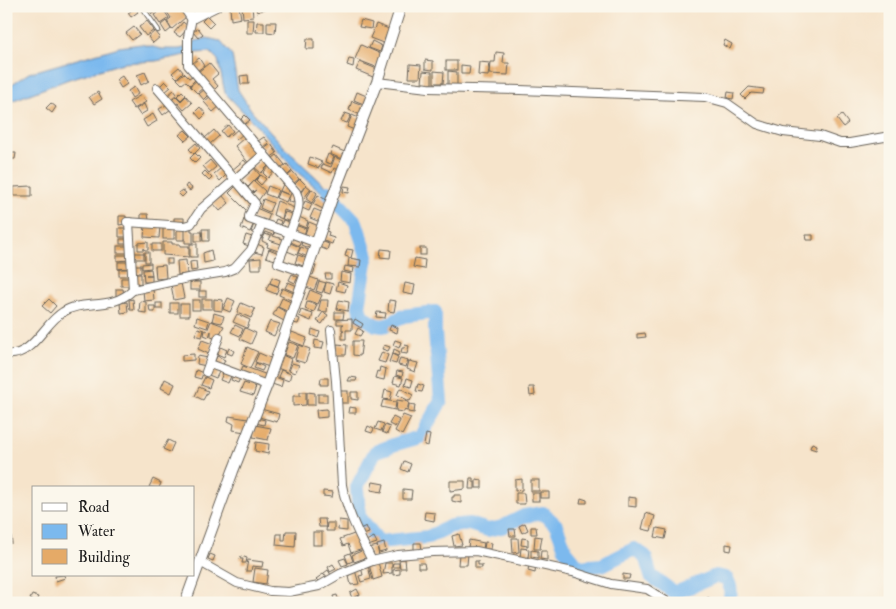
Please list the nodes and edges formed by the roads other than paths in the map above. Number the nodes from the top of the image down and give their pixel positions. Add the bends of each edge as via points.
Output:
1 (141, 6) edge
2 (184, 6) edge
3 (216, 6) edge
4 (401, 6) edge
5 (192, 18) junction
6 (158, 30) dead end
7 (377, 82) junction
8 (158, 88) dead end
9 (890, 136) edge
10 (264, 154) junction
11 (235, 180) junction
12 (262, 224) junction
13 (290, 233) junction
14 (317, 243) junction
15 (307, 272) junction
16 (133, 290) junction
17 (331, 330) dead end
18 (219, 337) dead end
19 (6, 354) edge
20 (210, 364) junction
21 (206, 372) dead end
22 (267, 385) junction
23 (372, 561) junction
24 (200, 562) junction
25 (195, 576) edge
26 (195, 576) edge
27 (185, 603) edge
28 (669, 603) edge

1 - 6 lane
2 - 5 street
3 - 5 street
4 - 7 street
5 - 10 street via 187,46 188,65
7 - 9 street via 428,88 705,97 727,103 757,124 783,132 820,136 850,144
7 - 14 street
8 - 11 street
10 - 11 street
10 - 13 street via 298,197 299,205
11 - 12 street via 254,203 249,219
11 - 16 street via 201,209 191,224 128,222
12 - 13 street
12 - 16 street via 251,250 235,268
13 - 14 street
13 - 15 street via 278,264
14 - 15 street
15 - 22 street
16 - 19 street via 125,298 66,310 52,320 28,348 20,353
17 - 23 street via 344,501
18 - 20 street
20 - 21 street
20 - 22 street
22 - 24 street
23 - 24 street via 319,586 289,592 238,583
23 - 28 street via 398,555 476,551 573,572 611,584 647,589
24 - 25 street
26 - 27 street

